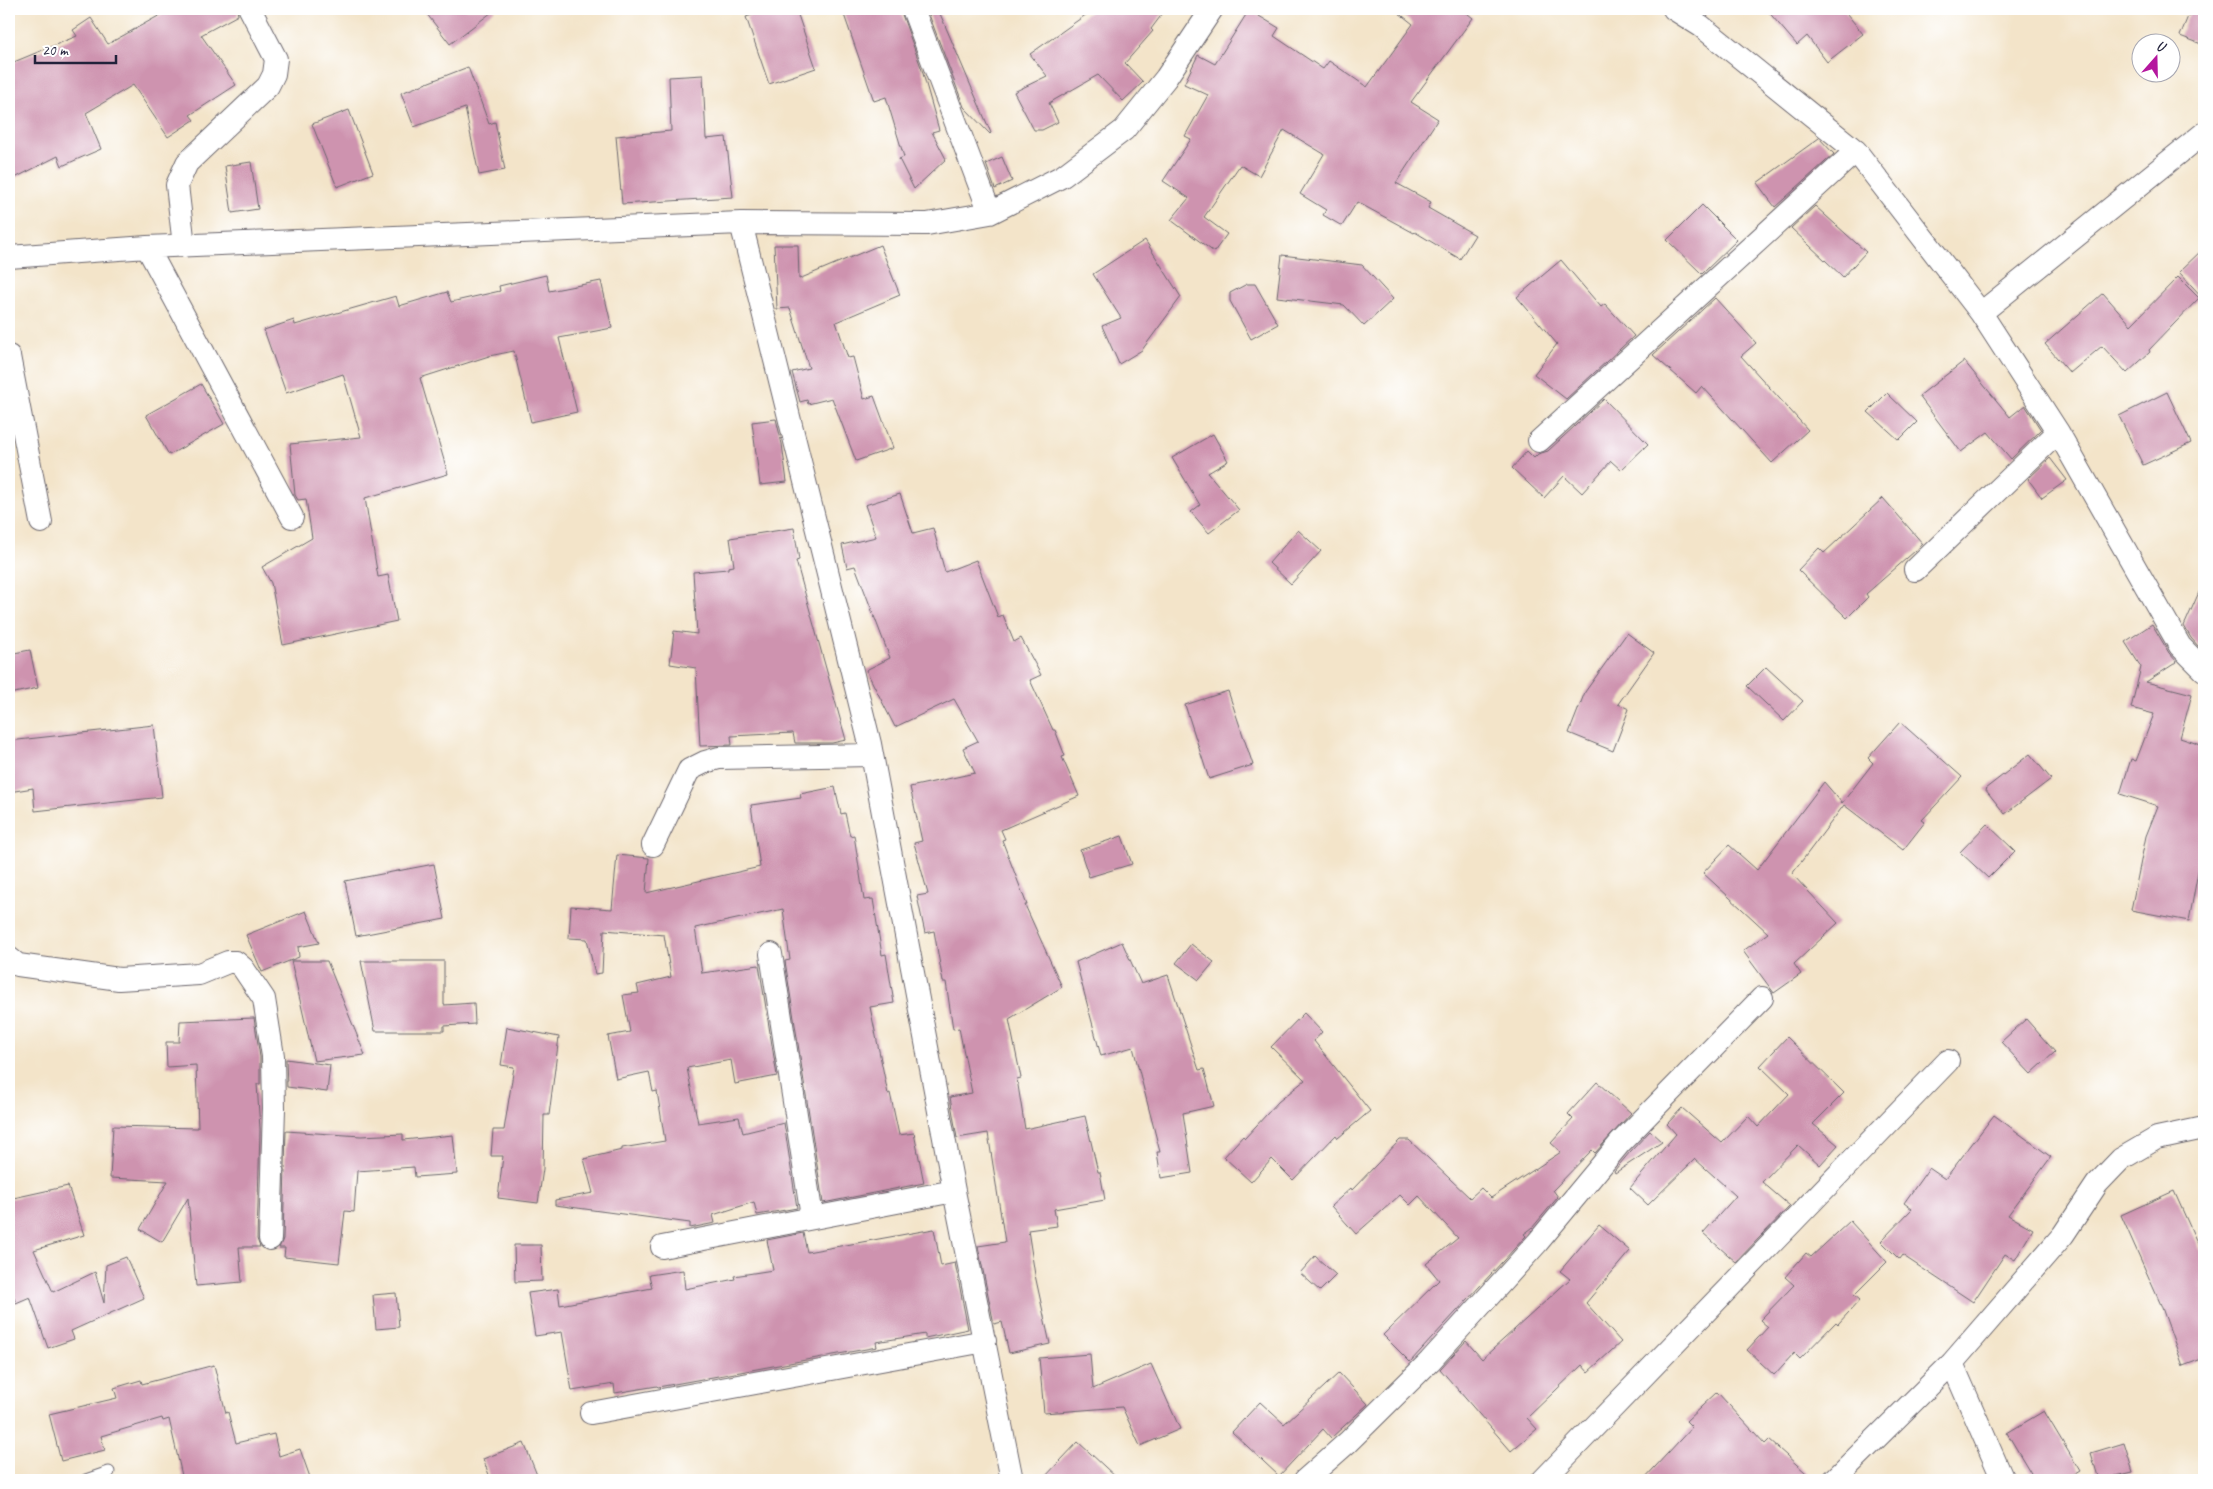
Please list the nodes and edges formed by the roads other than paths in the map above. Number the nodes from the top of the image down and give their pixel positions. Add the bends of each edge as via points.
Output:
1 (250, 9) edge
2 (913, 9) edge
3 (1212, 9) edge
4 (1674, 9) edge
5 (2204, 133) edge
6 (1856, 151) junction
7 (990, 213) junction
8 (741, 223) junction
9 (184, 246) junction
10 (147, 248) junction
11 (9, 257) edge
12 (1981, 313) junction
13 (9, 356) edge
14 (2058, 432) junction
15 (1539, 441) dead end
16 (292, 518) dead end
17 (41, 522) dead end
18 (1915, 570) dead end
19 (2204, 670) edge
20 (871, 755) junction
21 (653, 845) dead end
22 (771, 954) dead end
23 (9, 958) edge
24 (1762, 998) dead end
25 (1948, 1062) dead end
26 (2204, 1128) edge
27 (954, 1190) junction
28 (812, 1217) junction
29 (270, 1239) dead end
30 (662, 1247) dead end
31 (985, 1341) junction
32 (1952, 1363) junction
33 (591, 1413) dead end
34 (109, 1472) dead end
35 (1846, 1476) edge
36 (86, 1480) edge
37 (1012, 1480) edge
38 (1305, 1480) edge
39 (1543, 1480) edge
40 (2003, 1480) edge

1 - 9 street via 276,59 274,74 268,86 187,163 177,185
2 - 7 street
3 - 7 street via 1166,78 1124,130 1063,176
4 - 6 street via 1701,26
5 - 12 street
6 - 12 street
6 - 15 street
7 - 8 street via 927,224
8 - 9 street
8 - 20 street
9 - 10 street
10 - 11 street
10 - 16 street
12 - 14 street
13 - 17 street
14 - 18 street
14 - 19 street via 2180,646
20 - 21 street via 719,758 705,762 689,770
20 - 27 street
22 - 28 street
23 - 29 street via 18,965 119,979 199,974 228,962 236,962 243,968 264,999 273,1056
24 - 38 street via 1620,1143 1537,1243 1430,1361
25 - 39 street
26 - 32 street via 2157,1138 2121,1159 2097,1184 2063,1235
27 - 28 street
27 - 31 street
28 - 30 street
31 - 33 street
31 - 37 street
32 - 35 street
32 - 40 street
34 - 36 lane

